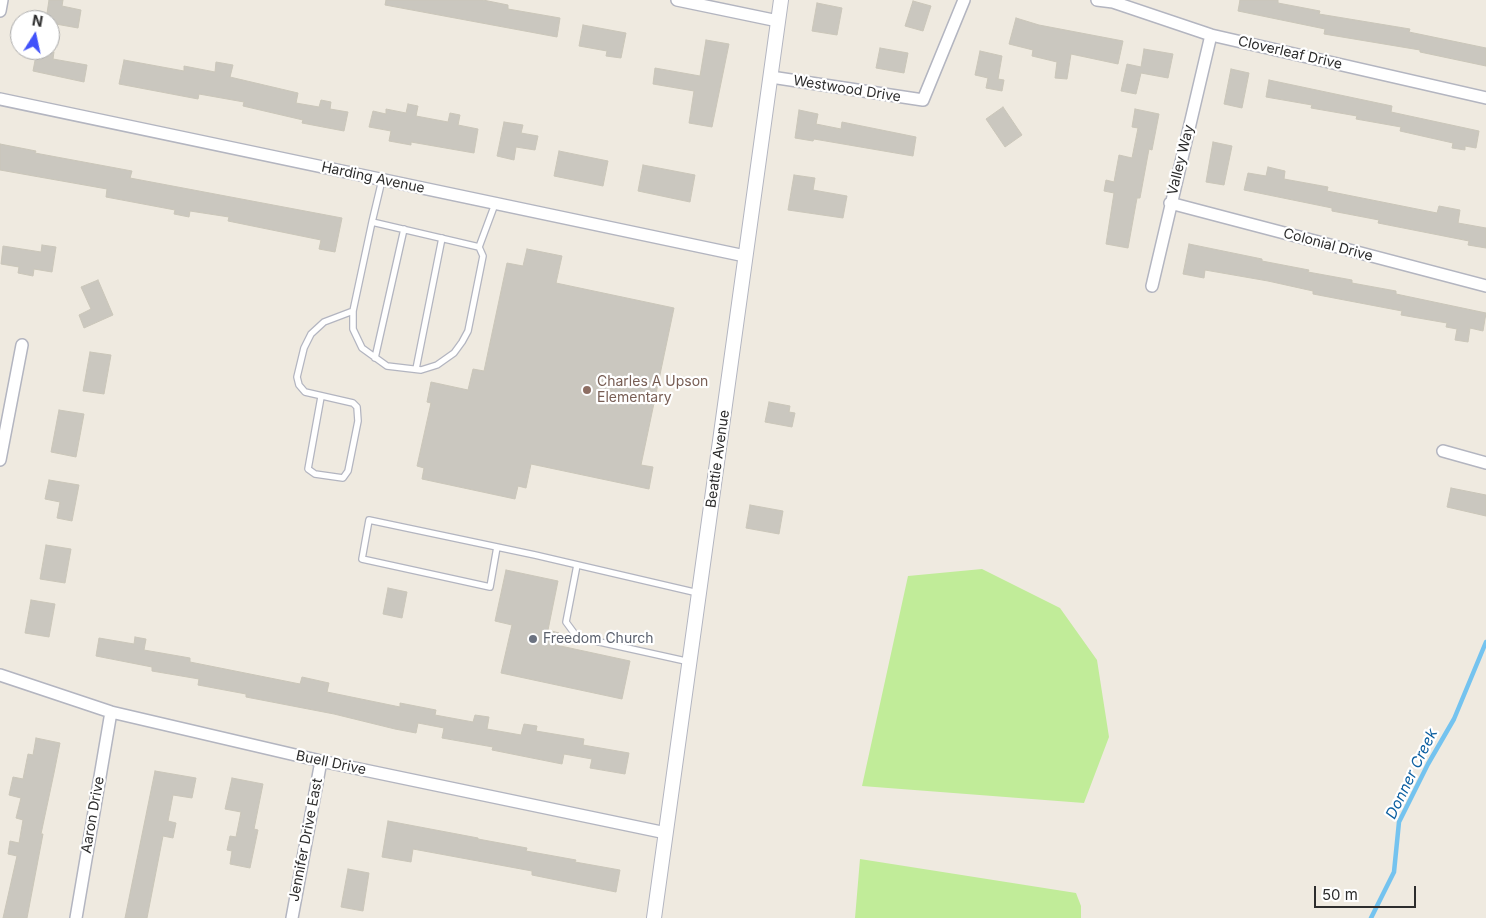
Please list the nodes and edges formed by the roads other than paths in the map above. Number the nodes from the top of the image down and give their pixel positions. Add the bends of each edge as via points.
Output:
1 (2, 0) edge
2 (677, 0) edge
3 (781, 0) edge
4 (964, 0) edge
5 (1097, 0) edge
6 (1113, 1) edge
7 (0, 11) edge
8 (778, 21) junction
9 (1211, 35) junction
10 (771, 77) junction
11 (1486, 98) edge
12 (0, 99) edge
13 (382, 180) junction
14 (1170, 203) junction
15 (495, 204) junction
16 (372, 222) junction
17 (404, 229) junction
18 (442, 238) junction
19 (479, 247) junction
20 (745, 256) junction
21 (1152, 286) dead end
22 (1486, 286) edge
23 (353, 311) junction
24 (22, 345) dead end
25 (375, 358) junction
26 (416, 369) junction
27 (321, 397) junction
28 (1443, 451) dead end
29 (0, 460) edge
30 (1486, 463) edge
31 (497, 547) junction
32 (578, 565) junction
33 (700, 594) junction
34 (690, 662) junction
35 (0, 675) edge
36 (111, 712) junction
37 (321, 761) junction
38 (666, 833) junction
39 (76, 918) edge
40 (292, 918) edge
41 (654, 918) edge

1 - 7 street
2 - 8 street
3 - 8 street, Beattie Avenue
4 - 10 street, Westwood Drive via 923,100
5 - 6 street, Cloverleaf Drive
6 - 9 street, Cloverleaf Drive
8 - 10 street, Beattie Avenue
9 - 11 street, Cloverleaf Drive
9 - 14 street, Valley Way
10 - 20 street, Beattie Avenue
12 - 13 street, Harding Avenue
13 - 15 street, Harding Avenue
13 - 16 lane
14 - 21 street, Valley Way
14 - 22 street, Colonial Drive
15 - 19 lane
15 - 20 street, Harding Avenue
16 - 17 lane
16 - 23 lane
17 - 18 lane
17 - 25 lane
18 - 19 lane
18 - 26 lane
19 - 26 lane via 483,256 468,331 454,353 437,365
20 - 33 street, Beattie Avenue
23 - 25 lane via 353,329 362,348
23 - 27 lane via 324,322 311,334 304,348 297,377 299,385 305,392
24 - 29 street
25 - 26 lane via 387,366
27 - 27 lane via 353,403 359,413 348,471 343,478 315,474 308,469
28 - 30 street
31 - 31 lane via 369,520 362,559 490,588
31 - 32 lane
32 - 33 lane
32 - 34 lane via 566,622 578,637
33 - 34 street, Beattie Avenue
34 - 38 street, Beattie Avenue
35 - 36 street, Buell Drive
36 - 37 street, Buell Drive
36 - 39 street, Aaron Drive
37 - 38 street, Buell Drive
37 - 40 street, Jennifer Drive East
38 - 41 street, Beattie Avenue

